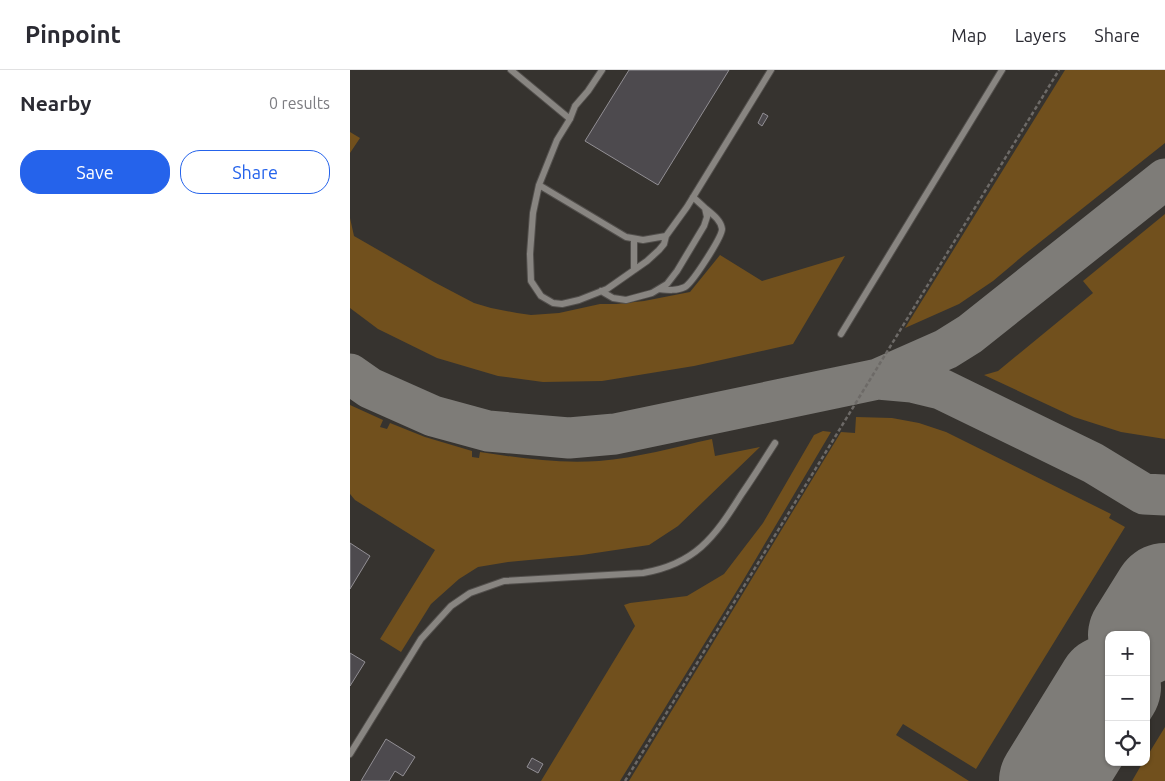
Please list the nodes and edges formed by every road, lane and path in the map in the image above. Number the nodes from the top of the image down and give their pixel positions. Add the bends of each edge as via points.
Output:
1 (511, 70) edge
2 (602, 70) edge
3 (771, 70) edge
4 (1002, 70) edge
5 (1059, 70) edge
6 (570, 119) junction
7 (539, 185) junction
8 (693, 197) junction
9 (705, 208) junction
10 (666, 236) junction
11 (634, 240) junction
12 (634, 270) junction
13 (659, 289) junction
14 (601, 291) junction
15 (841, 334) dead end
16 (775, 443) dead end
17 (350, 754) edge
18 (625, 781) edge

1 - 6 lane
2 - 6 lane via 575,106
3 - 8 lane
4 - 15 lane
5 - 18 path
6 - 7 lane via 557,140
7 - 11 lane via 618,234
7 - 14 lane via 530,254 531,281 535,289 546,300 562,304
8 - 9 lane
8 - 10 lane
9 - 13 lane via 704,226 677,271
9 - 13 lane via 721,224 718,239 691,283 675,290
10 - 11 lane
10 - 12 lane via 660,250
11 - 12 lane
12 - 14 lane
13 - 14 lane via 626,300 613,298
16 - 17 lane via 716,533 692,555 674,564 642,574 504,581 460,599 421,638

